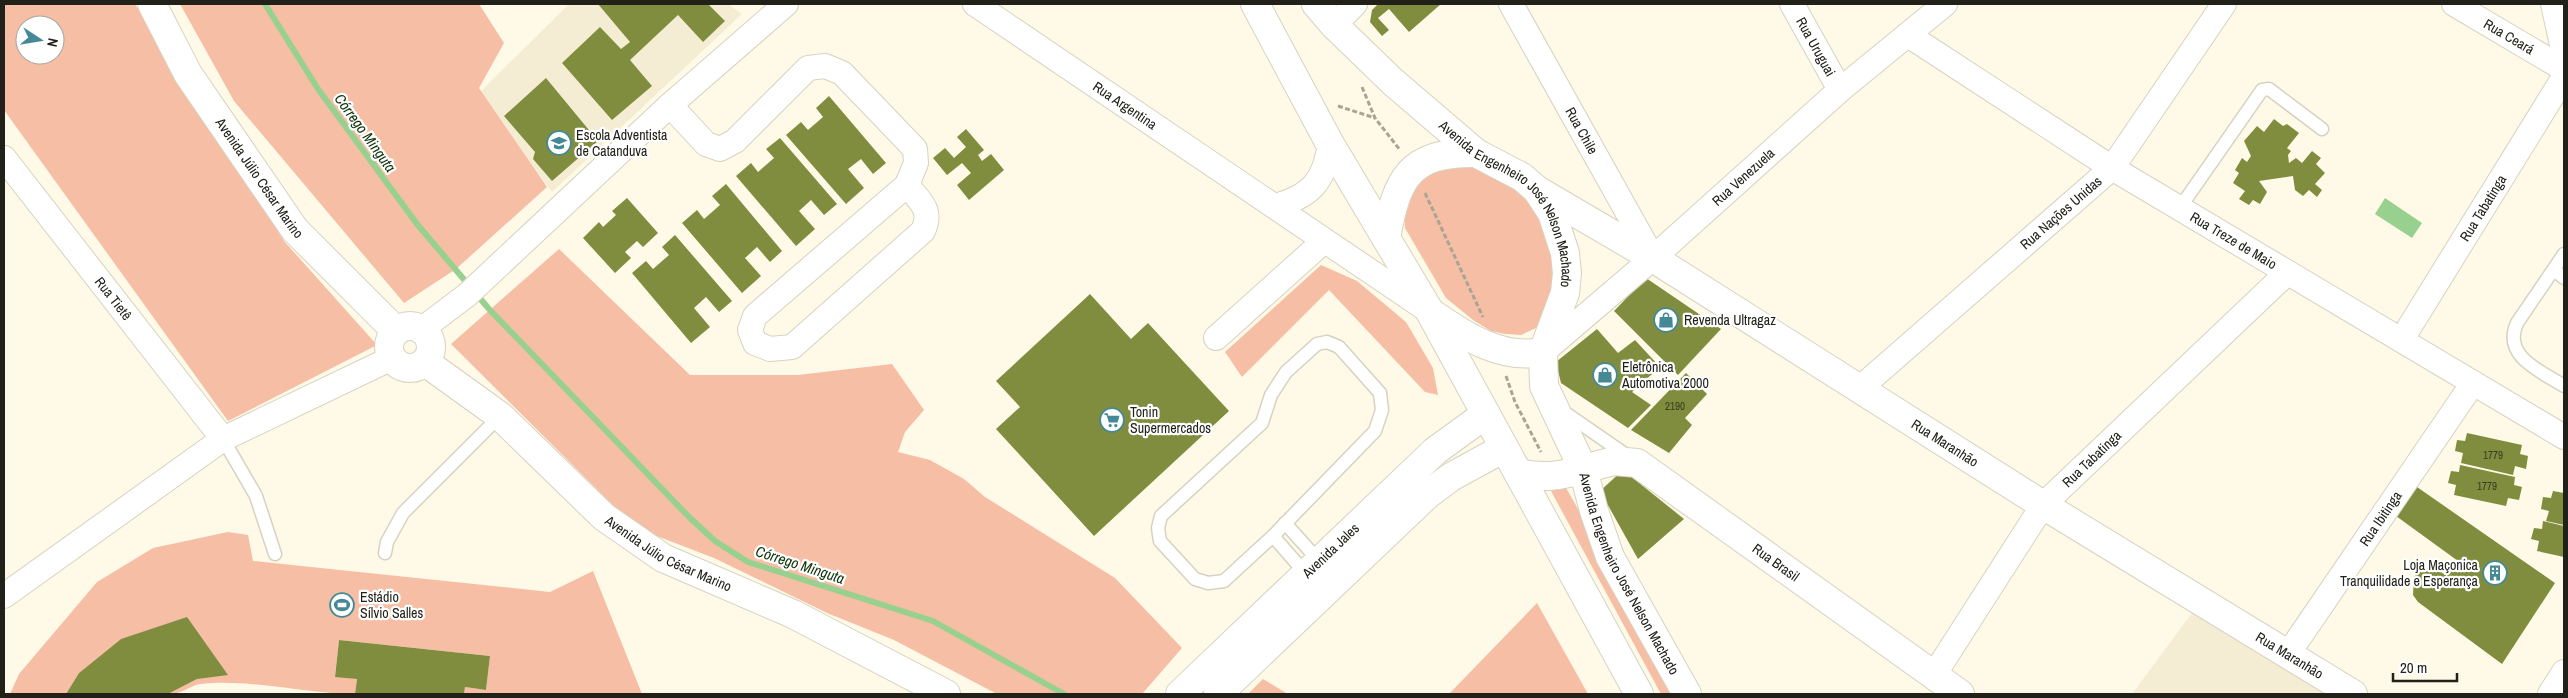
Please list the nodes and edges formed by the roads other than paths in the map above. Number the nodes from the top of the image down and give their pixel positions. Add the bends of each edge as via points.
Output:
1 (152, 4) edge
2 (786, 4) edge
3 (975, 4) edge
4 (1255, 4) edge
5 (1316, 4) edge
6 (1355, 4) edge
7 (1511, 4) edge
8 (1792, 4) edge
9 (1945, 4) edge
10 (2224, 4) edge
11 (2454, 4) edge
12 (2553, 4) edge
13 (1334, 25) junction
14 (1908, 35) junction
15 (2564, 54) edge
16 (2564, 69) edge
17 (2564, 77) edge
18 (1840, 90) junction
19 (670, 105) junction
20 (2322, 129) dead end
21 (1330, 144) junction
22 (1476, 153) junction
23 (7, 168) edge
24 (2112, 168) junction
25 (907, 184) junction
26 (1537, 190) junction
27 (1275, 206) junction
28 (2179, 209) junction
29 (1386, 238) junction
30 (1324, 240) junction
31 (2564, 254) edge
32 (1653, 258) junction
33 (2287, 273) junction
34 (2559, 274) edge
35 (1430, 312) junction
36 (409, 330) junction
37 (1216, 338) dead end
38 (2402, 339) junction
39 (1544, 352) junction
40 (392, 358) junction
41 (425, 362) junction
42 (2473, 383) junction
43 (2564, 386) edge
44 (1859, 390) junction
45 (1552, 404) junction
46 (1486, 414) junction
47 (500, 416) junction
48 (2564, 438) edge
49 (223, 439) junction
50 (1504, 448) junction
51 (1637, 463) junction
52 (1583, 469) junction
53 (1518, 473) junction
54 (2043, 505) junction
55 (1285, 523) junction
56 (1273, 536) junction
57 (385, 553) dead end
58 (275, 554) dead end
59 (1312, 568) junction
60 (4, 596) edge
61 (2288, 654) junction
62 (2564, 672) edge
63 (1934, 675) junction
64 (946, 694) edge
65 (1180, 694) edge
66 (1218, 694) edge
67 (1639, 694) edge
68 (1687, 694) edge
69 (1960, 694) edge
70 (2353, 694) edge
71 (2550, 694) edge

1 - 36 street, Avenida Júlio César Marino via 188,74 295,230
2 - 19 street
3 - 27 street, Rua Argentina
4 - 21 street
5 - 13 street, Avenida Engenheiro José Nelson Machado
6 - 13 street
7 - 32 street, Rua Chile
8 - 18 street, Rua Uruguai
9 - 14 street, Rua Venezuela
10 - 24 street, Rua Nações Unidas
11 - 16 street, Rua Ceará
12 - 15 street
13 - 22 street, Avenida Engenheiro José Nelson Machado via 1393,82
14 - 18 street, Rua Venezuela
14 - 24 street, Rua Treze de Maio
17 - 38 street, Rua Tabatinga
18 - 32 street, Rua Venezuela
19 - 25 street via 706,144 720,149 735,141 808,68 825,66 842,73 915,149 916,163
19 - 36 street via 473,289
20 - 28 lane via 2269,89 2262,90
21 - 27 street via 1326,167 1315,186 1297,200
21 - 29 street
22 - 26 street, Avenida Engenheiro José Nelson Machado via 1522,176
22 - 29 street via 1437,157 1414,168 1396,193
23 - 49 street, Rua Tietê
24 - 28 street, Rua Treze de Maio
24 - 44 street, Rua Nações Unidas
25 - 25 street via 755,316 750,330 755,343 770,349 792,347 923,231 928,219 926,210
26 - 32 street, Rua Maranhão
26 - 39 street, Avenida Engenheiro José Nelson Machado via 1552,213 1561,236 1567,273 1565,293
27 - 30 street, Rua Argentina
28 - 33 street, Rua Treze de Maio
29 - 35 street
30 - 35 street, Rua Argentina
30 - 37 street
31 - 34 lane
32 - 39 street, Rua Venezuela
32 - 44 street, Rua Maranhão
33 - 38 street, Rua Treze de Maio
33 - 54 street, Rua Tabatinga
34 - 43 lane via 2517,323 2511,335 2514,347 2530,366
35 - 39 street via 1460,333 1498,350 1529,355
35 - 46 street
36 - 40 street via 390,339
36 - 41 street via 429,336 431,354
38 - 42 street, Rua Treze de Maio
39 - 45 street, Avenida Engenheiro José Nelson Machado via 1543,379
40 - 41 street via 408,368
40 - 49 street
41 - 47 street, Avenida Júlio César Marino
42 - 48 street, Rua Treze de Maio
42 - 61 street, Rua Ibitinga
44 - 54 street, Rua Maranhão
45 - 51 lane
45 - 52 street, Avenida Engenheiro José Nelson Machado
46 - 50 street
46 - 59 street, Avenida Jales via 1435,451
47 - 57 lane via 403,513 387,542
47 - 64 street, Avenida Júlio César Marino via 604,517 663,558 792,614
49 - 58 lane via 256,496
49 - 60 street
50 - 53 street
50 - 66 street, Avenida Jales via 1450,477 1427,495
51 - 52 street via 1614,461
51 - 63 street, Rua Brasil
52 - 53 street via 1554,477
52 - 68 street, Avenida Engenheiro José Nelson Machado via 1610,557
53 - 67 street
54 - 61 street, Rua Maranhão
54 - 63 street, Rua Tabatinga
55 - 56 lane
55 - 56 lane via 1375,431 1382,410 1380,393 1339,347 1327,342 1317,344 1286,372 1271,395 1262,423 1161,516 1158,528 1160,541 1195,579 1208,584 1224,581
55 - 59 lane
56 - 59 lane
59 - 65 street, Avenida Jales
61 - 70 street, Rua Maranhão
62 - 71 street
63 - 69 street, Rua Brasil

